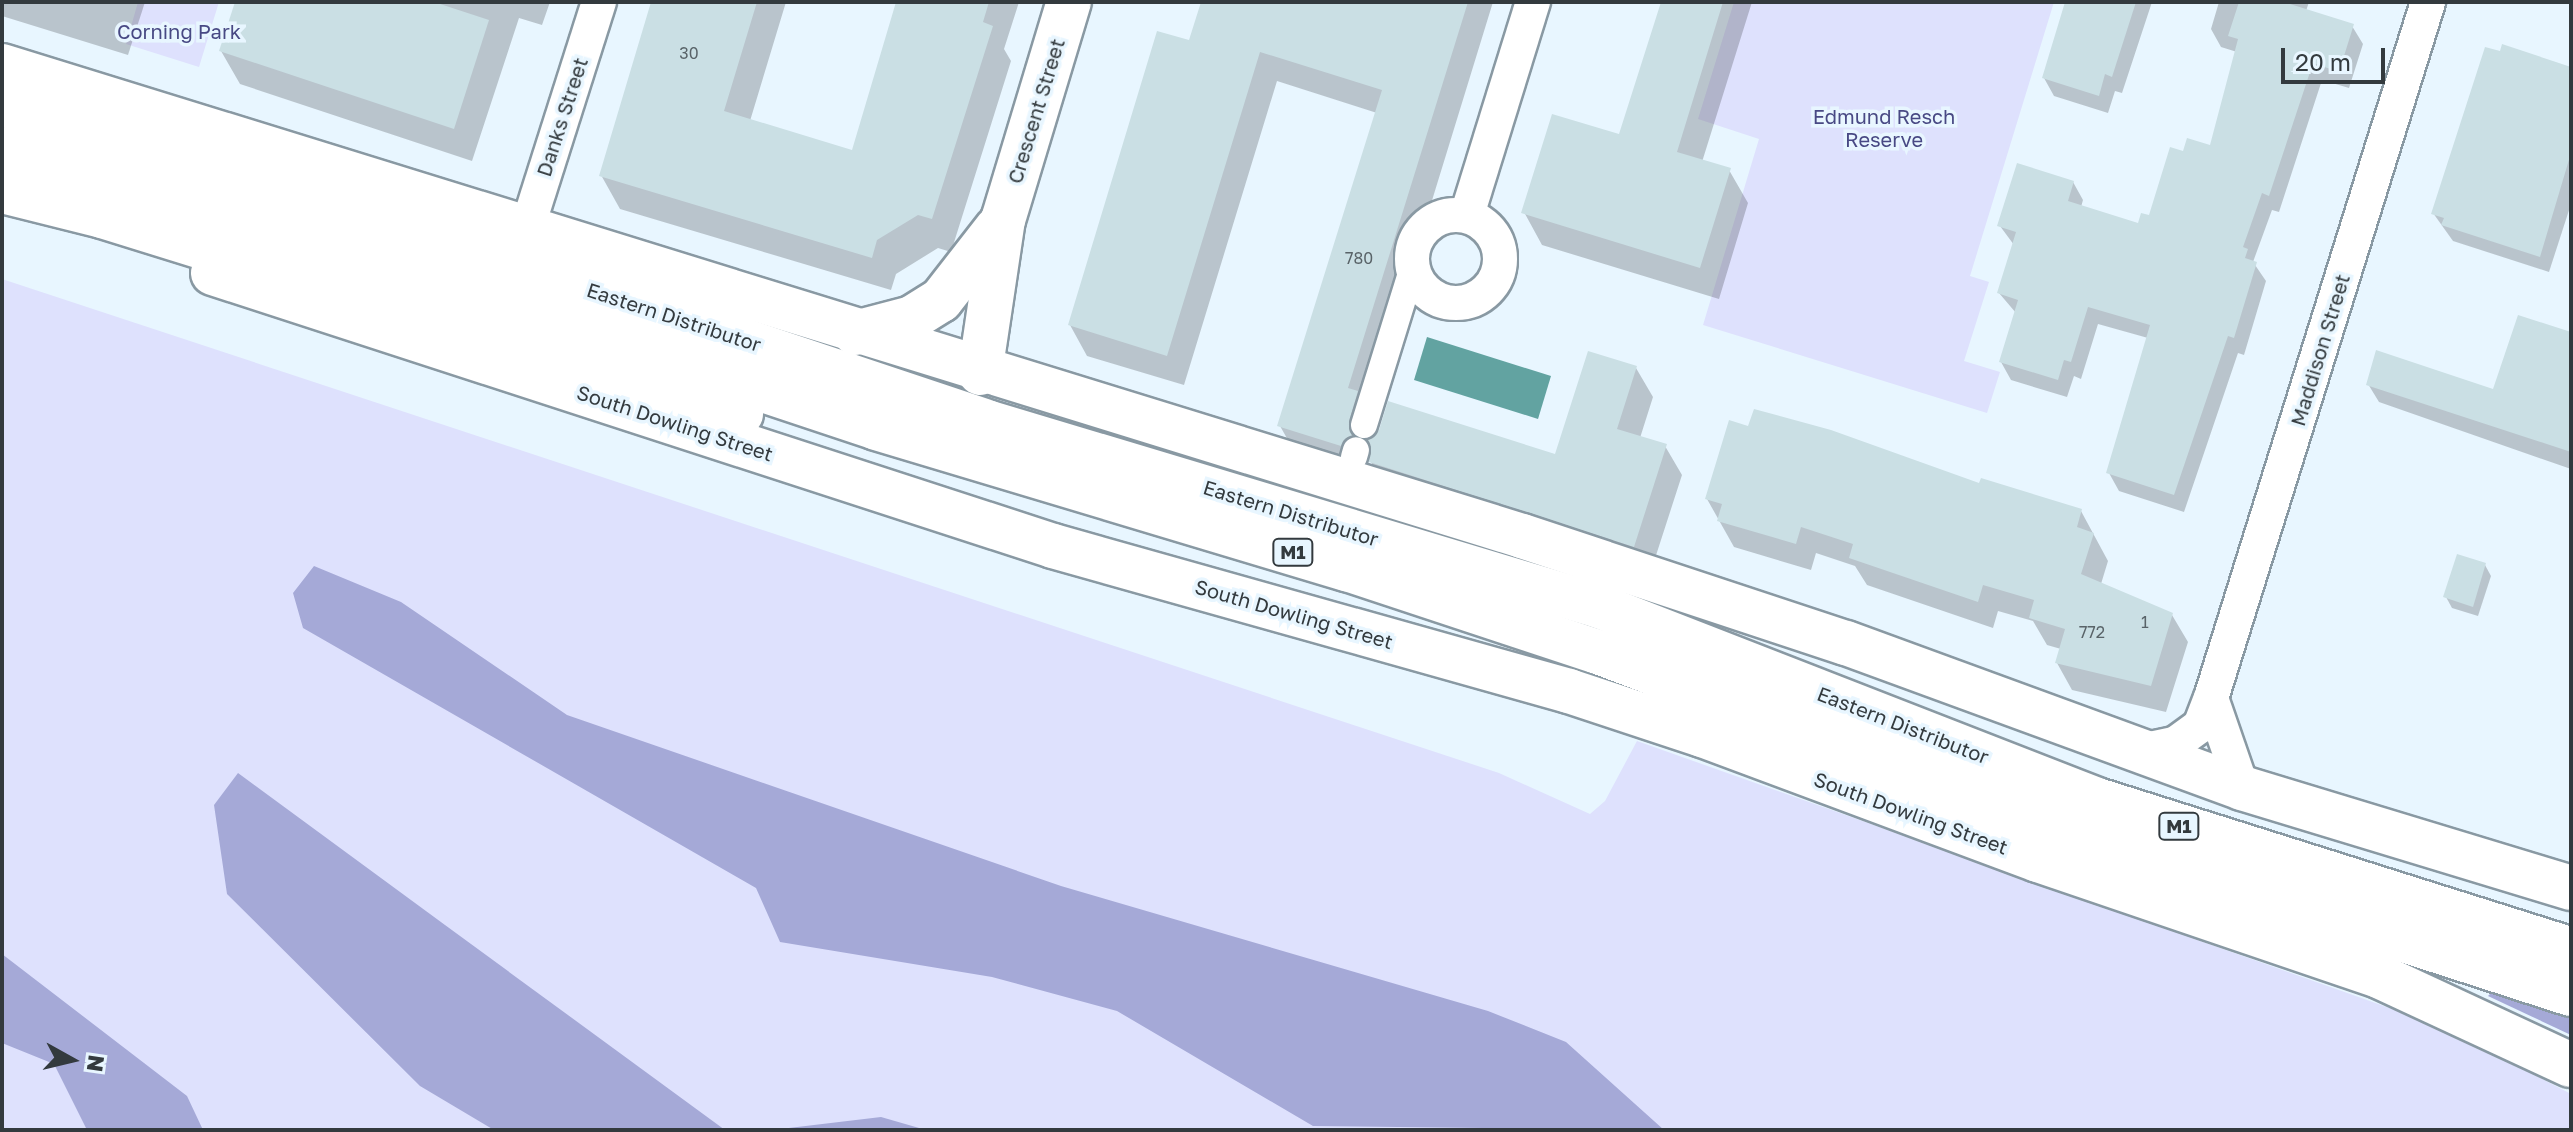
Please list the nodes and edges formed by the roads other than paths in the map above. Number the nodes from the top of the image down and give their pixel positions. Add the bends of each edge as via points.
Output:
1 (599, 2) edge
2 (1069, 2) edge
3 (1533, 2) edge
4 (2428, 2) edge
5 (2, 66) edge
6 (2, 104) edge
7 (2, 149) edge
8 (2, 191) edge
9 (2, 204) edge
10 (1467, 215) junction
11 (1003, 220) junction
12 (526, 232) junction
13 (1412, 270) junction
14 (855, 333) junction
15 (980, 373) junction
16 (1358, 444) dead end
17 (1598, 652) junction
18 (2211, 698) junction
19 (2141, 751) junction
20 (2242, 788) junction
21 (2571, 888) edge
22 (2571, 949) edge
23 (2571, 994) edge
24 (2571, 1065) edge

1 - 12 street, Danks Street
2 - 11 main road, Crescent Street
3 - 10 street
4 - 18 street, Maddison Street
5 - 12 main road
6 - 22 main road, Eastern Distributor / M1 via 554,277 987,422 1599,606 2097,800
7 - 17 main road, Eastern Distributor / M1
8 - 17 main road via 102,216 1085,521
9 - 24 main road, South Dowling Street via 1053,546 1643,716 2038,860 2381,977
10 - 13 street via 1436,218 1424,227 1415,240
10 - 13 street via 1480,221 1497,243 1499,270 1484,294 1458,304 1444,302 1430,296
11 - 14 main road, Crescent Street via 965,276 941,300 912,318
11 - 15 main road, Crescent Street
12 - 14 main road
13 - 16 street
14 - 15 main road
15 - 19 main road via 1522,536 1846,643
17 - 23 main road, Eastern Distributor / M1 via 2097,841
18 - 19 street, Maddison Street via 2200,726 2175,744
18 - 20 street
19 - 20 main road
20 - 21 main road

